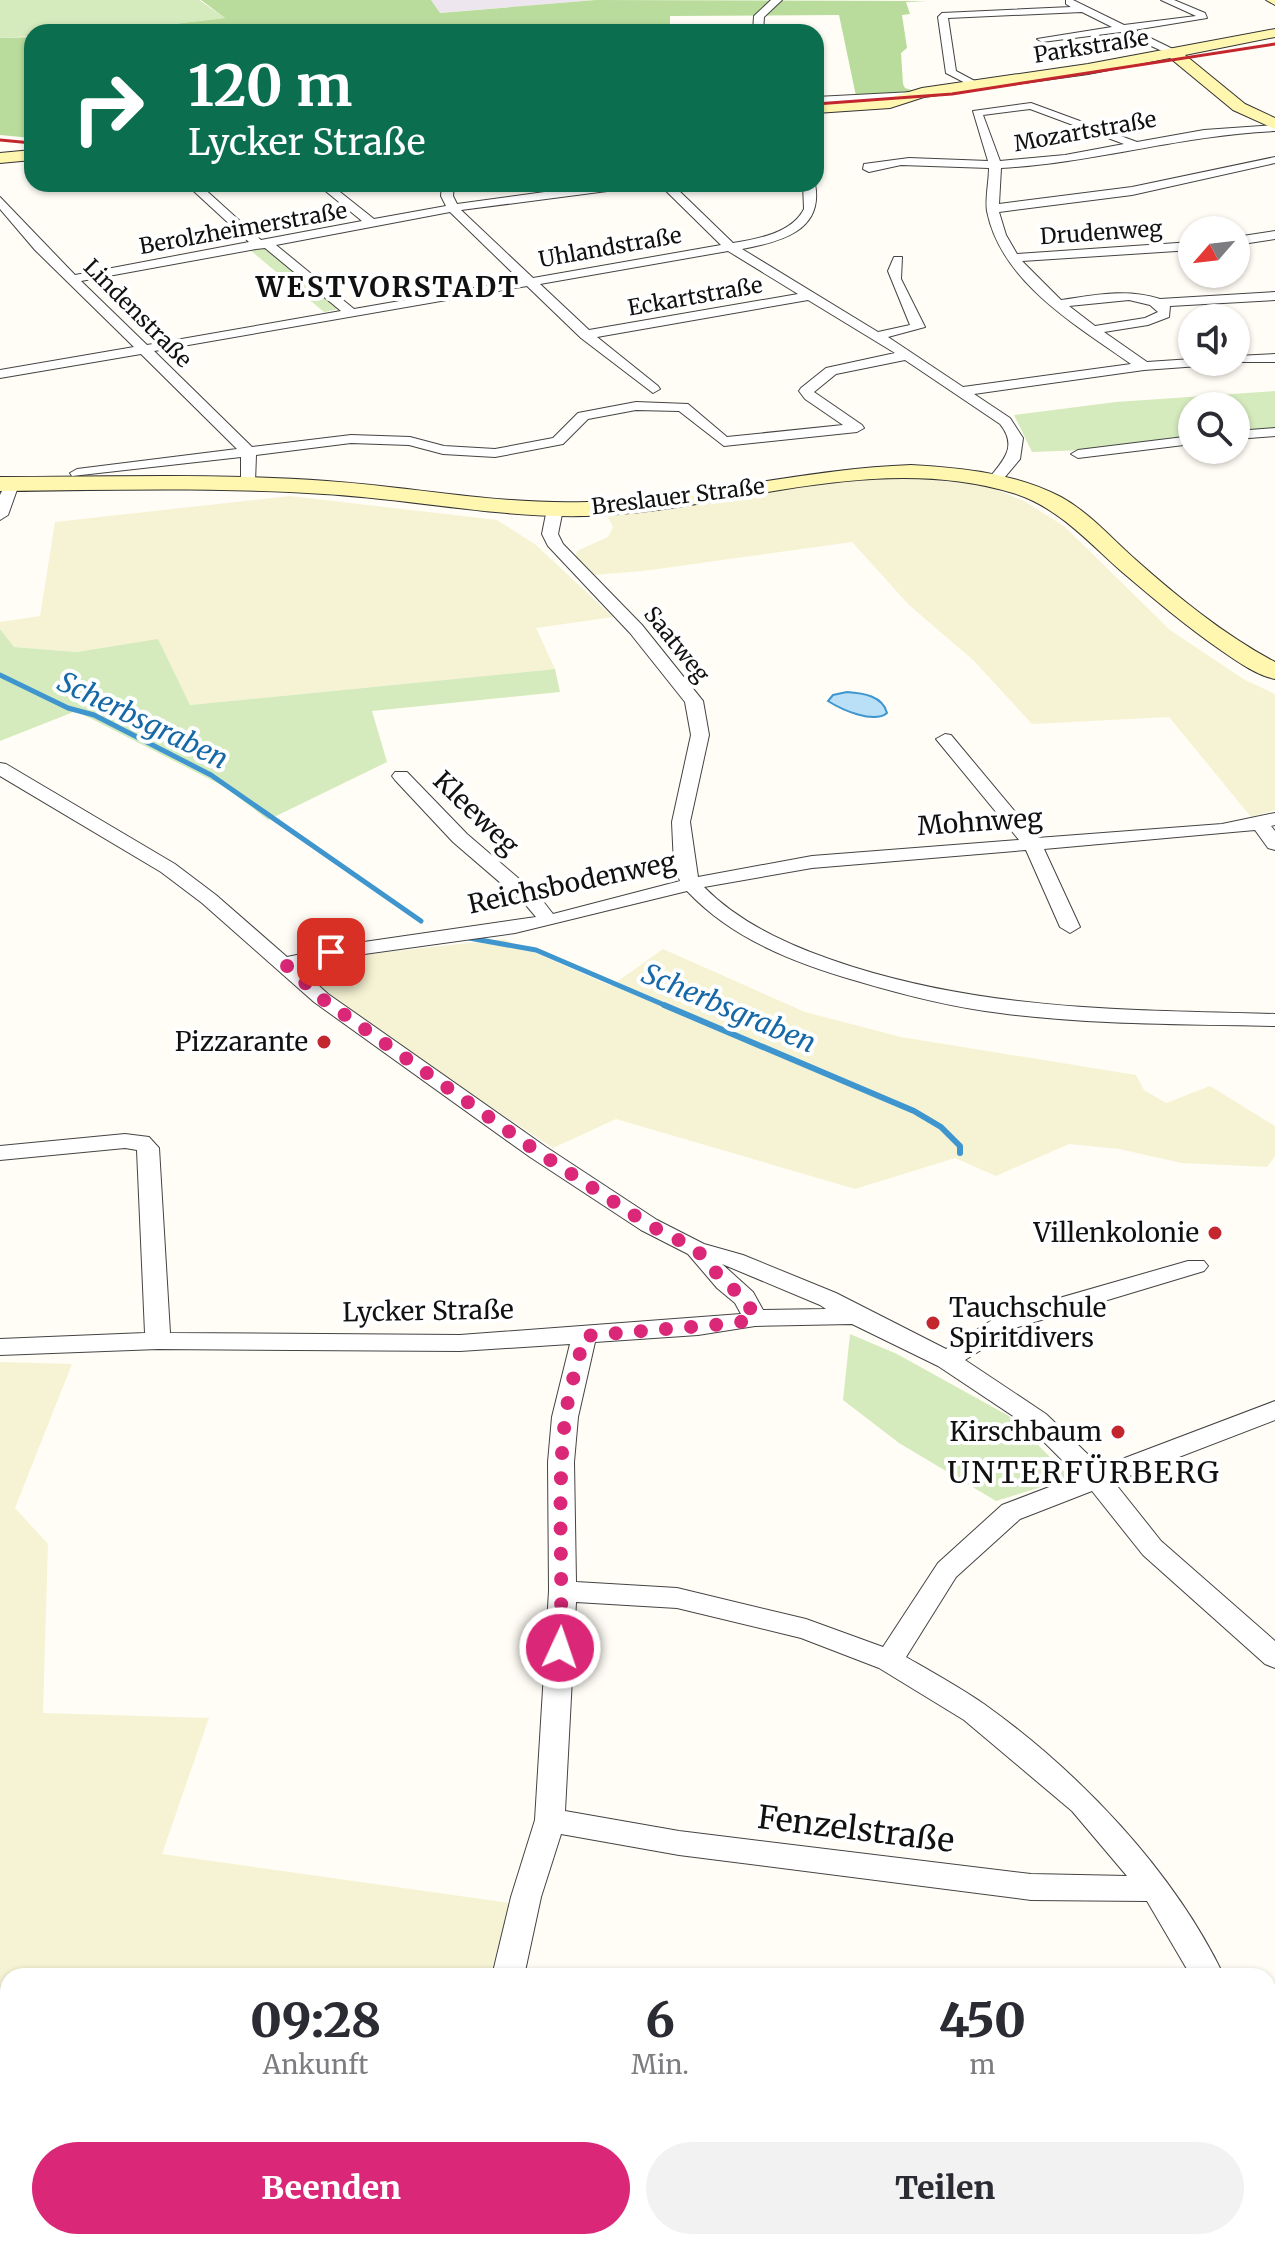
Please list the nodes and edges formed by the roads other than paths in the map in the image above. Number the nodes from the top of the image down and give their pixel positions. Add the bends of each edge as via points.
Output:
1 (777, 0) edge
2 (1064, 0) edge
3 (1166, 0) edge
4 (1082, 9) junction
5 (758, 24) edge
6 (1123, 30) junction
7 (1275, 33) edge
8 (1042, 39) dead end
9 (1175, 54) junction
10 (979, 86) junction
11 (913, 95) junction
12 (824, 100) edge
13 (824, 107) edge
14 (1275, 126) edge
15 (1133, 144) junction
16 (24, 156) edge
17 (0, 158) edge
18 (1275, 160) edge
19 (900, 162) dead end
20 (995, 165) junction
21 (201, 192) edge
22 (333, 192) edge
23 (447, 192) edge
24 (576, 192) edge
25 (673, 192) edge
26 (811, 192) edge
27 (0, 201) edge
28 (992, 209) junction
29 (454, 210) junction
30 (374, 225) junction
31 (1275, 235) edge
32 (1250, 239) edge
33 (263, 245) junction
34 (730, 247) junction
35 (1178, 247) edge
36 (1013, 258) junction
37 (898, 260) dead end
38 (73, 279) junction
39 (527, 281) junction
40 (811, 296) junction
41 (1275, 296) edge
42 (1160, 303) junction
43 (1058, 304) junction
44 (350, 312) junction
45 (1094, 330) junction
46 (586, 335) junction
47 (876, 336) junction
48 (142, 348) junction
49 (907, 355) junction
50 (1275, 358) edge
51 (1250, 359) edge
52 (1178, 364) edge
53 (1144, 366) junction
54 (0, 374) edge
55 (653, 389) dead end
56 (962, 391) junction
57 (1275, 432) edge
58 (1250, 434) edge
59 (1178, 442) edge
60 (249, 452) junction
61 (1078, 454) dead end
62 (77, 473) dead end
63 (994, 481) junction
64 (248, 482) junction
65 (6, 484) edge
66 (555, 509) junction
67 (0, 515) edge
68 (1171, 601) junction
69 (1275, 661) edge
70 (1275, 672) edge
71 (945, 739) dead end
72 (0, 768) edge
73 (401, 776) dead end
74 (1267, 821) edge
75 (1275, 844) edge
76 (1033, 845) junction
77 (690, 883) junction
78 (548, 920) junction
79 (1070, 927) dead end
80 (285, 964) junction
81 (1275, 1020) edge
82 (0, 1153) edge
83 (696, 1249) junction
84 (1196, 1266) dead end
85 (788, 1283) junction
86 (750, 1308) junction
87 (856, 1316) junction
88 (788, 1319) junction
89 (584, 1336) junction
90 (158, 1341) junction
91 (0, 1347) edge
92 (947, 1360) junction
93 (1275, 1410) edge
94 (1097, 1479) junction
95 (563, 1591) junction
96 (1275, 1657) edge
97 (889, 1660) junction
98 (550, 1820) junction
99 (1156, 1889) junction
100 (510, 1968) edge
101 (1203, 1968) edge

1 - 5 street via 759,16
2 - 4 street
3 - 6 street via 1202,18
4 - 6 street
4 - 10 street via 945,15 951,73
6 - 8 street
6 - 9 street
7 - 9 main road, Parkstraße
9 - 10 main road, Parkstraße
9 - 14 main road via 1239,107
10 - 11 main road, Parkstraße
11 - 12 street, Parkstraße
11 - 13 main road, Parkstraße via 890,103
14 - 15 street, Mozartstraße via 1213,129
15 - 20 street, Mozartstraße via 1042,162
15 - 20 street via 1031,106 977,113
16 - 17 main road
18 - 28 street via 1132,191
19 - 20 street, Mozartstraße
20 - 28 street
21 - 33 street
22 - 30 street, Berolzheimerstraße
23 - 29 street
24 - 29 street, Berolzheimerstraße
25 - 34 street
26 - 34 street, Uhlandstraße via 813,205 804,222 778,236
27 - 38 street, Lindenstraße
28 - 36 street
29 - 30 street, Berolzheimerstraße
29 - 39 street
30 - 33 street, Berolzheimerstraße
31 - 32 street
33 - 38 street, Berolzheimerstraße
33 - 44 street
34 - 39 street, Uhlandstraße
34 - 40 street
35 - 36 street, Drudenweg
36 - 43 street
37 - 47 street via 895,279 918,327
38 - 48 street, Lindenstraße
39 - 44 street, Uhlandstraße
39 - 46 street
40 - 46 street, Eckartstraße
40 - 47 street
41 - 42 street
42 - 43 street via 1131,297
42 - 45 street via 1164,314 1148,321
43 - 45 street
44 - 48 street, Uhlandstraße
45 - 53 street
46 - 55 street
47 - 49 street
48 - 54 street, Uhlandstraße
48 - 60 street, Lindenstraße
49 - 56 street
49 - 60 street via 831,371 806,391 857,428 840,431 724,442 683,407 636,406 583,416 558,441 495,453 380,439
50 - 51 street
52 - 53 street
53 - 56 street
56 - 63 street via 1005,421 1019,442 1015,457
57 - 58 street
59 - 61 street
60 - 62 street
60 - 64 street
63 - 66 main road, Breslauer Straße via 914,471 855,472 666,503
63 - 68 main road, Breslauer Straße via 1068,510
64 - 65 main road, Breslauer Straße
64 - 66 main road, Breslauer Straße
65 - 67 street
66 - 77 street, Saatweg via 550,534 556,546 636,629 694,701 700,735 681,822
68 - 69 main road, Breslauer Straße
68 - 70 main road, Breslauer Straße via 1212,636
71 - 76 street
72 - 80 street via 168,868
73 - 78 street, Kleeweg
74 - 75 street
74 - 76 street, Mohnweg
76 - 77 street, Mohnweg via 803,863
76 - 79 street
77 - 78 street, Reichsbodenweg
77 - 81 street, Reichsbodenweg via 710,904 758,936 810,960 924,994 1076,1015
78 - 80 street, Reichsbodenweg via 331,952
80 - 83 street via 321,998 538,1152 649,1225
82 - 90 street via 125,1141 148,1148
83 - 85 street
83 - 86 street
84 - 92 street via 1009,1321
85 - 86 street via 754,1288
85 - 87 street
85 - 88 street via 802,1302
86 - 88 street, Lycker Straße
86 - 89 street, Lycker Straße via 737,1323
87 - 88 street, Lycker Straße
87 - 92 street
89 - 90 street, Lycker Straße via 460,1343
89 - 95 street via 564,1432
90 - 91 street, Lycker Straße
92 - 94 street via 1037,1420
93 - 94 street
94 - 96 street via 1152,1548
94 - 97 street via 1011,1512 947,1570
95 - 97 street via 677,1598 806,1629
95 - 98 street
97 - 99 street via 974,1712 1082,1803
98 - 99 street, Fenzelstraße via 679,1843 1031,1887
98 - 100 street
99 - 101 street

